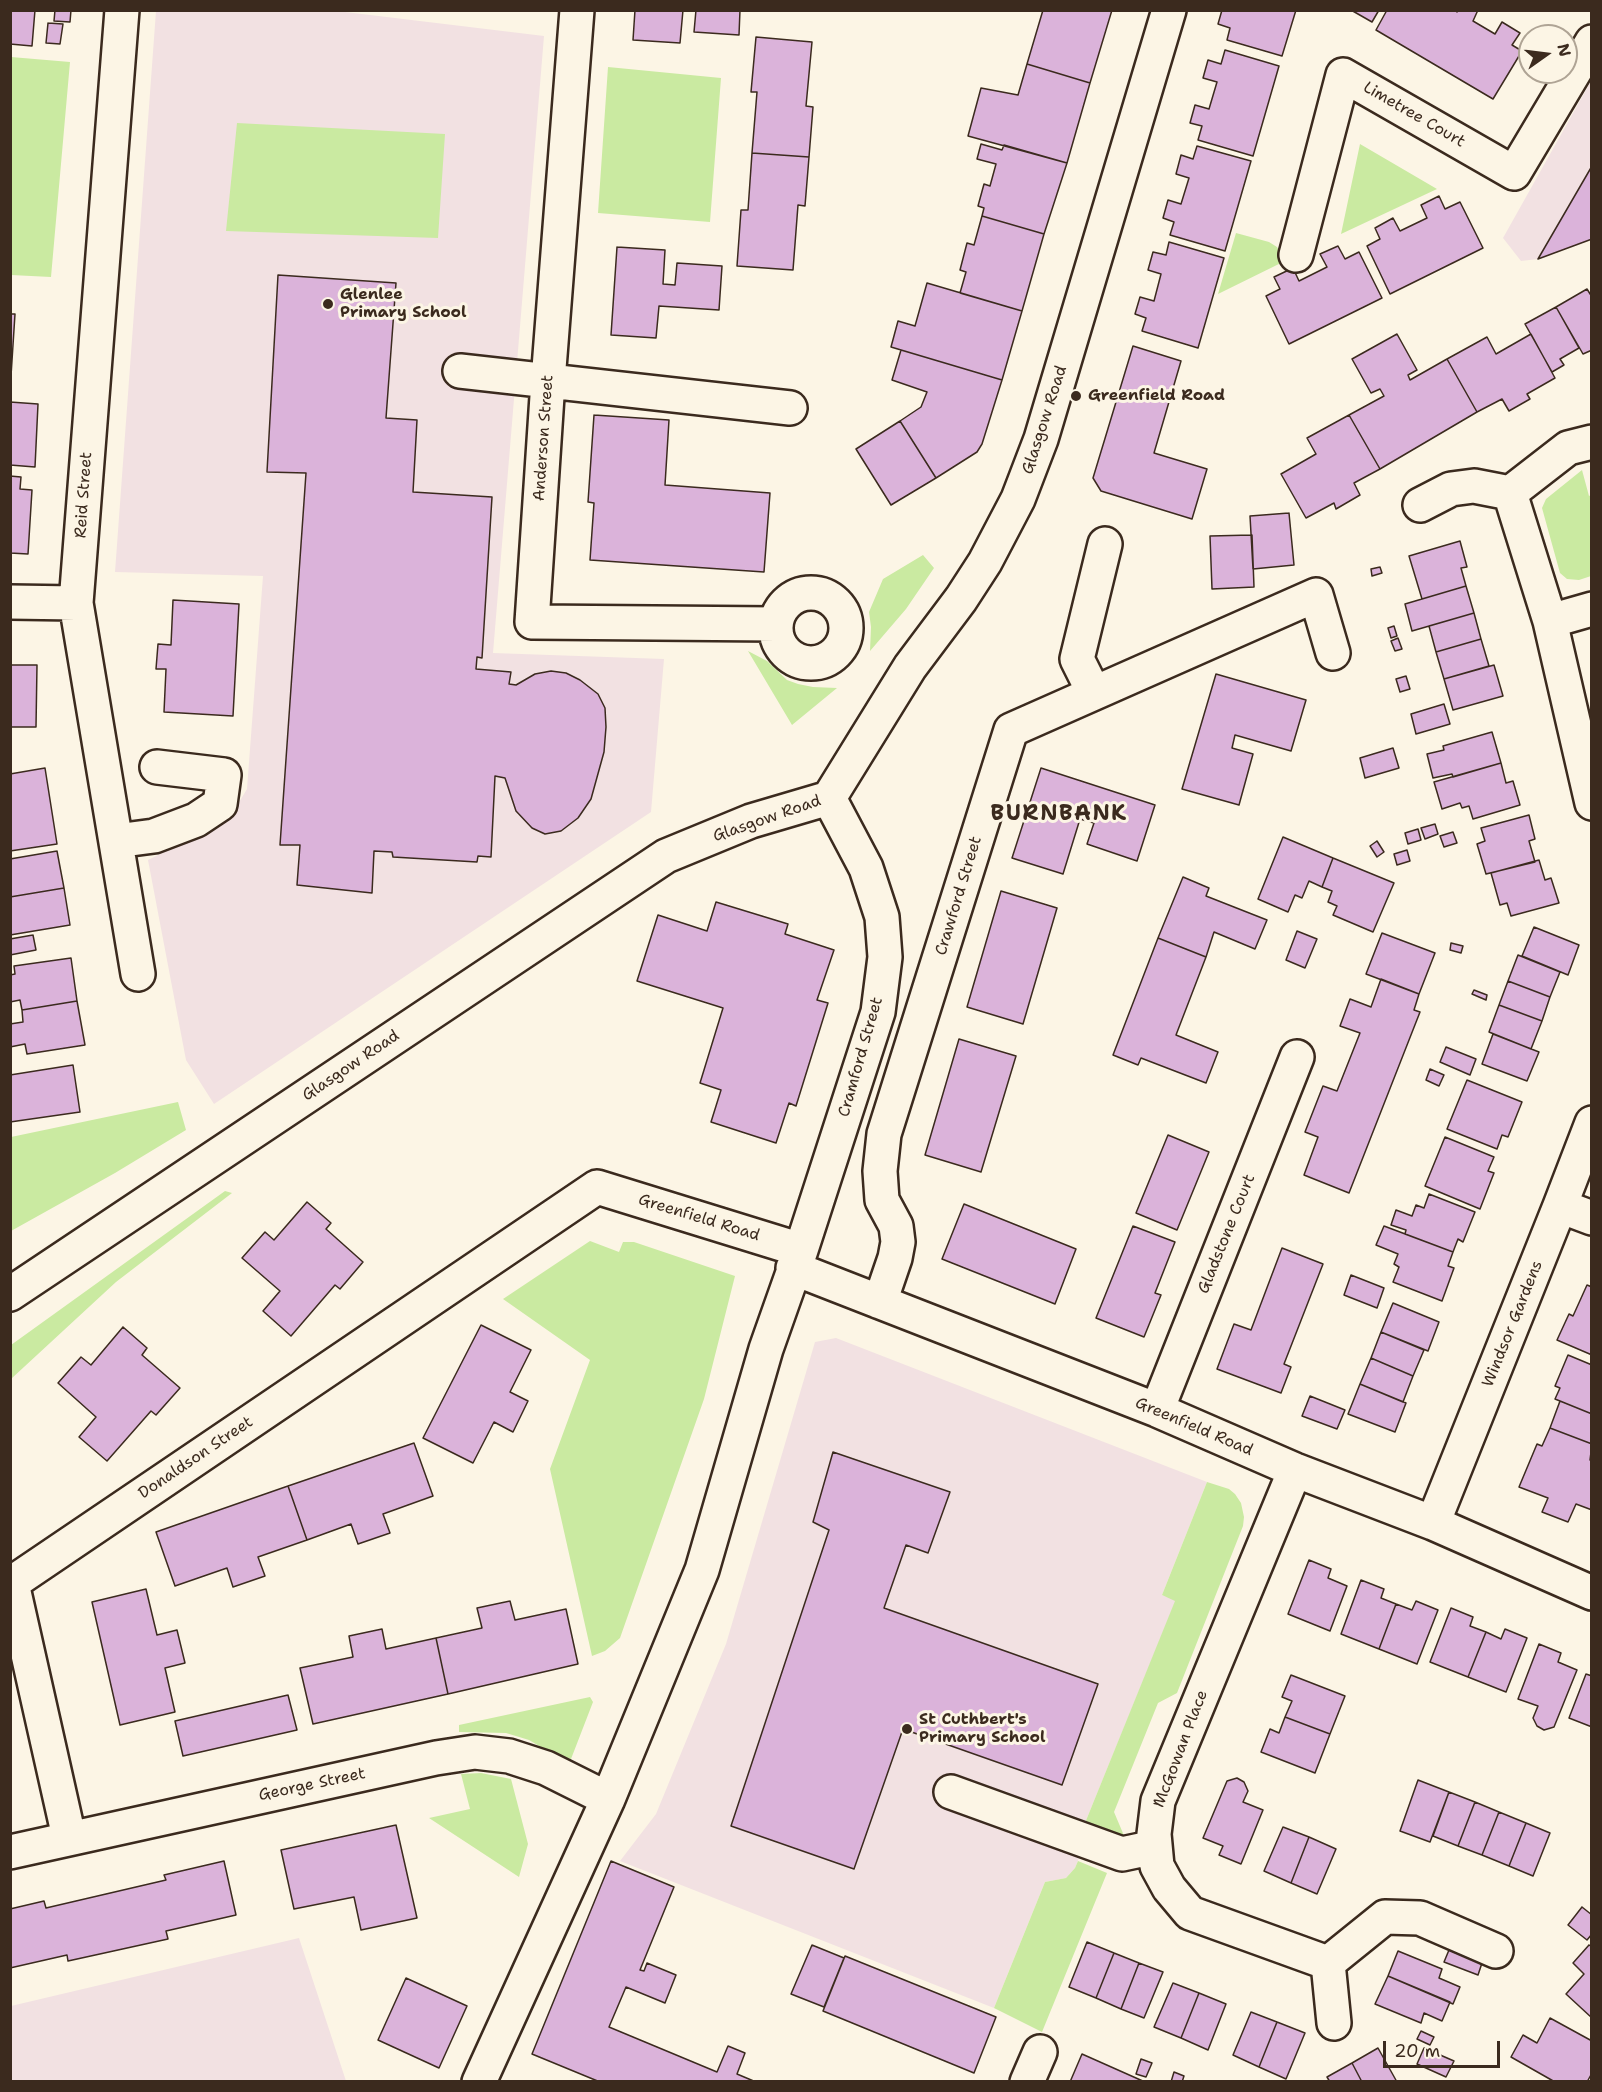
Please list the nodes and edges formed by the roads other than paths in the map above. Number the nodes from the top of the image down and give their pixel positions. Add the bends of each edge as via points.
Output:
1 (122, 10) edge
2 (577, 10) edge
3 (1169, 10) edge
4 (1592, 42) edge
5 (1296, 255) dead end
6 (460, 372) dead end
7 (548, 381) junction
8 (789, 408) dead end
9 (1592, 442) edge
10 (1510, 493) junction
11 (1420, 505) dead end
12 (1105, 544) dead end
13 (10, 602) edge
14 (76, 603) junction
15 (1592, 609) edge
16 (1550, 621) junction
17 (776, 624) dead end
18 (1333, 653) dead end
19 (1094, 693) junction
20 (157, 767) dead end
21 (829, 798) junction
22 (1592, 803) edge
23 (116, 841) junction
24 (138, 974) dead end
25 (1297, 1057) dead end
26 (1592, 1123) edge
27 (597, 1187) joint
28 (1560, 1206) junction
29 (1592, 1218) edge
30 (797, 1259) junction
31 (10, 1294) edge
32 (880, 1302) junction
33 (1157, 1410) junction
34 (1295, 1470) junction
35 (1433, 1523) junction
36 (1592, 1593) edge
37 (17, 1636) edge
38 (951, 1792) dead end
39 (608, 1798) junction
40 (69, 1837) junction
41 (1155, 1847) junction
42 (10, 1852) edge
43 (1497, 1951) dead end
44 (1328, 1963) junction
45 (1334, 2023) dead end
46 (1040, 2052) dead end
47 (480, 2081) edge
48 (1027, 2082) edge

1 - 14 street, Reid Street
2 - 7 street, Anderson Street
3 - 21 street, Glasgow Road via 1041,439 1018,499 985,562 910,667
4 - 5 street, Limetree Court via 1514,172 1343,75
6 - 7 street
7 - 8 street
7 - 17 street, Anderson Street via 532,622
9 - 10 street via 1568,448
10 - 11 street via 1474,486 1451,489
10 - 16 street
12 - 19 street via 1077,659
13 - 14 street
14 - 23 street, Reid Street
15 - 16 street
16 - 22 street
18 - 19 street, Crawford Street via 1316,595
19 - 32 street, Crawford Street via 1011,730 884,1134 882,1200 896,1226 898,1242
20 - 23 street via 224,775 220,804 196,820 154,836
21 - 30 street, Cramford Street via 866,868 882,917 885,957 878,1012
21 - 31 street, Glasgow Road via 751,821 666,856
23 - 24 street, Reid Street
25 - 33 street, Gladstone Court
26 - 28 street, Windsor Gardens
27 - 30 street, Greenfield Road
27 - 37 street, Donaldson Street via 12,1582
28 - 29 street
28 - 35 street, Windsor Gardens
30 - 32 street, Greenfield Road
30 - 39 street, Cramford Street via 766,1349 702,1570
32 - 33 street, Greenfield Road
33 - 34 street, Greenfield Road
34 - 35 street, Greenfield Road
34 - 41 street, McGowan Place via 1158,1801
35 - 36 street, Greenfield Road
37 - 40 street, Donaldson Street
38 - 41 street via 1122,1854
39 - 40 street, George Street via 546,1768 509,1756 475,1752
39 - 47 street, Cramford Street
40 - 42 street, George Street
41 - 44 street, McGowan Place via 1157,1866 1190,1913
43 - 44 street via 1420,1918 1385,1917
44 - 45 street
46 - 48 street

